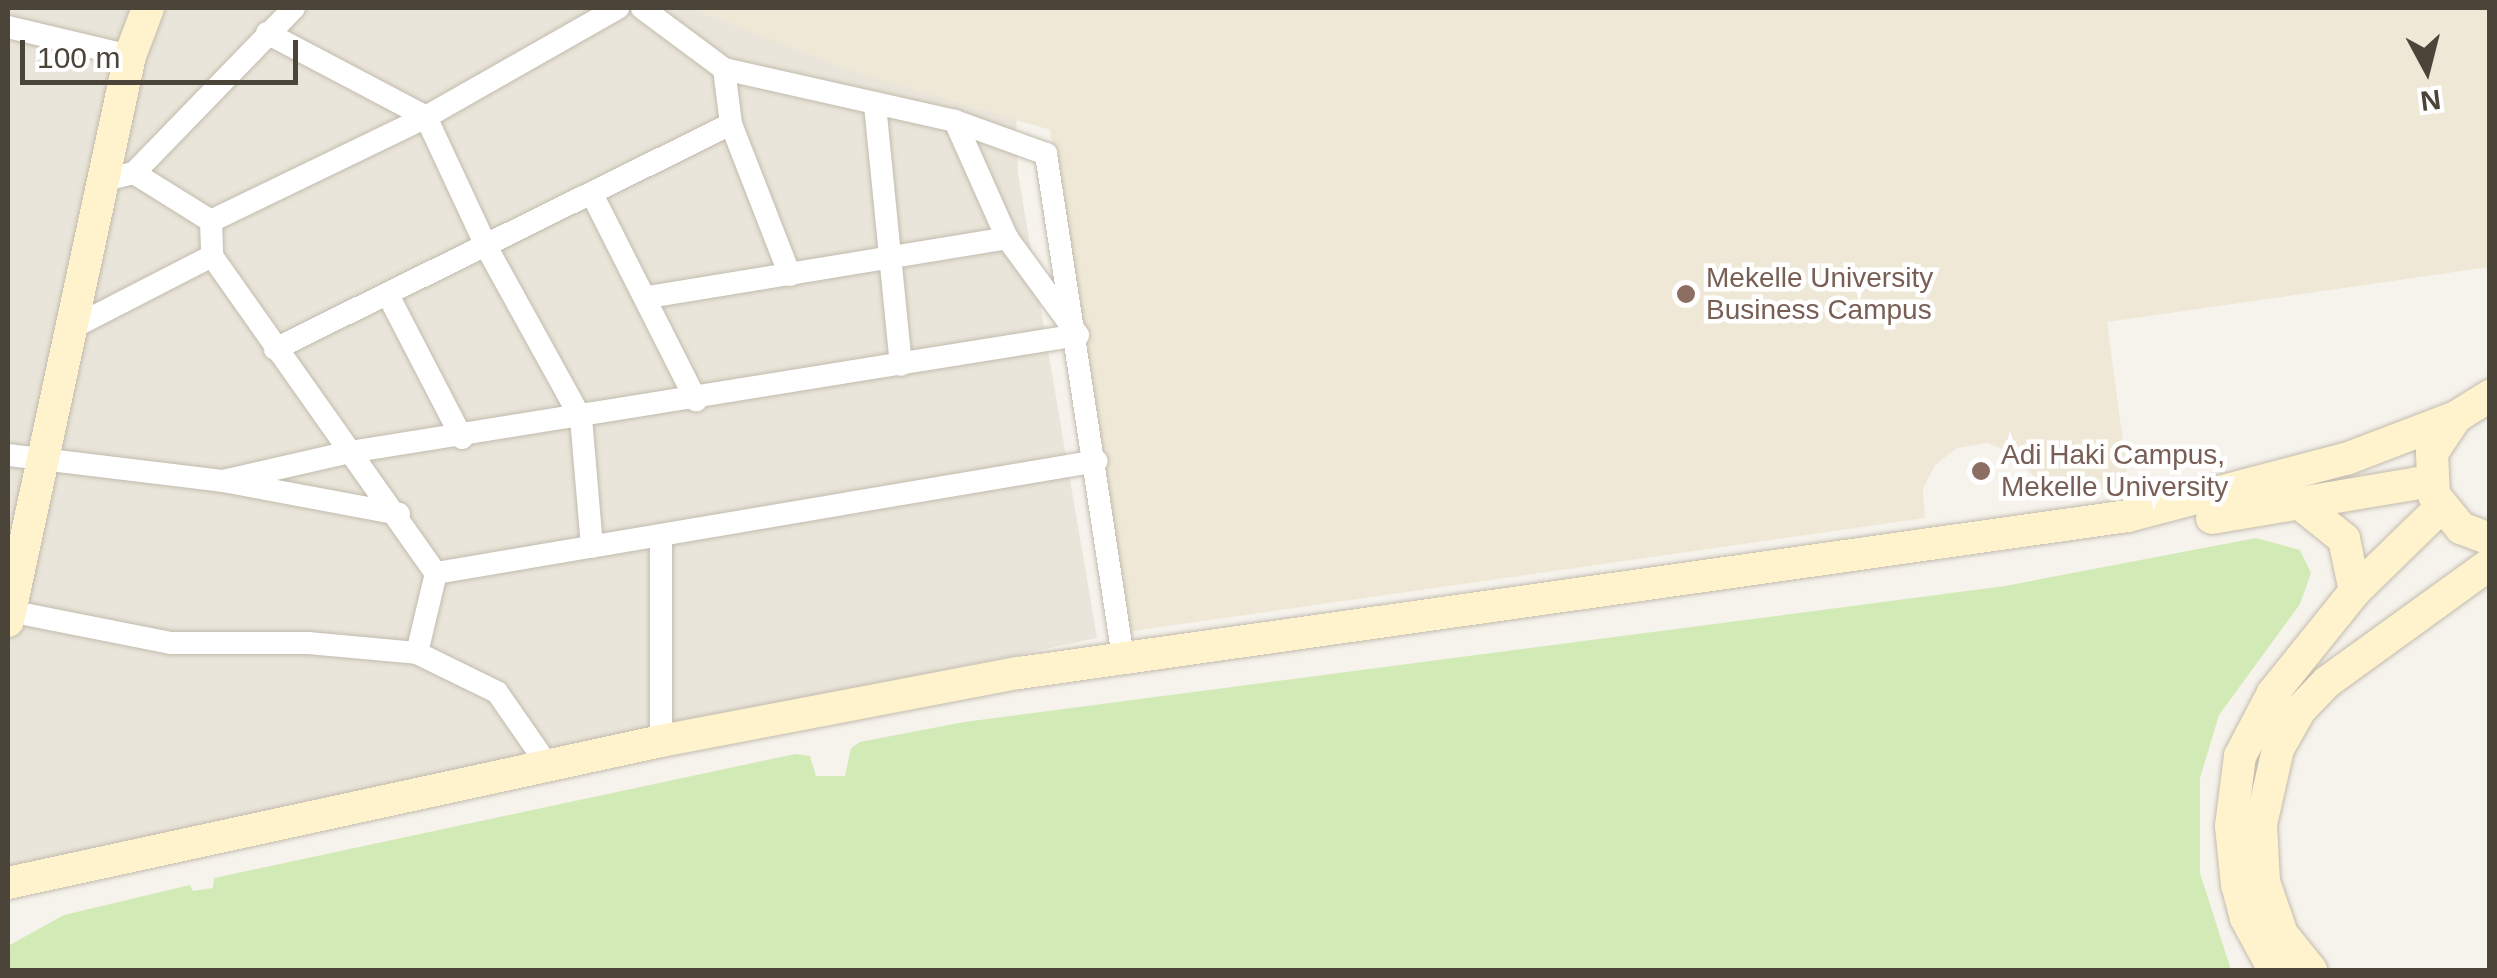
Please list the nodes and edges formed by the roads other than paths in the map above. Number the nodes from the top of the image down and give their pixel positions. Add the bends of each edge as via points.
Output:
1 (148, 8) edge
2 (294, 8) edge
3 (618, 8) edge
4 (642, 8) edge
5 (8, 28) edge
6 (267, 32) junction
7 (130, 56) junction
8 (724, 69) junction
9 (875, 105) junction
10 (426, 117) junction
11 (956, 121) junction
12 (731, 124) junction
13 (119, 176) junction
14 (593, 196) junction
15 (211, 221) junction
16 (1007, 238) junction
17 (488, 248) junction
18 (212, 256) junction
19 (888, 259) junction
20 (790, 275) junction
21 (388, 295) junction
22 (648, 296) junction
23 (70, 329) junction
24 (1078, 336) junction
25 (275, 349) junction
26 (901, 365) junction
27 (2490, 396) edge
28 (696, 400) junction
29 (2456, 417) junction
30 (581, 418) junction
31 (462, 438) junction
32 (350, 452) junction
33 (8, 456) edge
34 (1097, 461) junction
35 (42, 463) junction
36 (223, 480) junction
37 (2436, 495) junction
38 (2304, 506) junction
39 (399, 514) junction
40 (661, 538) junction
41 (2490, 539) edge
42 (592, 547) junction
43 (2490, 564) edge
44 (436, 573) junction
45 (2355, 591) junction
46 (9, 606) edge
47 (417, 652) junction
48 (1123, 657) junction
49 (660, 741) junction
50 (549, 767) junction
51 (8, 883) edge
52 (8, 903) edge
53 (2274, 970) edge
54 (2312, 970) edge

1 - 7 main road
2 - 6 street
3 - 10 street
4 - 8 street
5 - 7 street
6 - 10 street
6 - 13 street
7 - 13 main road
8 - 9 street
8 - 12 street
9 - 11 street
9 - 19 street
10 - 15 street
10 - 17 street
11 - 16 street
11 - 24 street via 1046,154
12 - 14 street
12 - 20 street
13 - 15 street
13 - 23 main road
14 - 17 street
14 - 22 street
15 - 18 street
16 - 19 street
16 - 24 street
17 - 21 street
17 - 30 street
18 - 23 street
18 - 25 street
19 - 20 street
19 - 26 street
20 - 22 street
21 - 25 street
21 - 31 street
22 - 28 street
23 - 35 main road
24 - 26 street
24 - 34 street
25 - 32 street
26 - 28 street
27 - 29 main road
28 - 30 street
29 - 37 main road via 2432,453
29 - 48 main road via 2276,481 2078,526
30 - 31 street
30 - 42 street
31 - 32 street
32 - 36 street
32 - 39 street
33 - 35 street
34 - 40 street
34 - 48 street
35 - 36 street
35 - 46 main road
36 - 39 street
37 - 38 main road
37 - 41 main road via 2461,528
37 - 45 main road
38 - 45 main road via 2344,538
38 - 52 main road via 2068,548 1016,690
39 - 44 street
40 - 42 street
40 - 49 street
42 - 44 street
43 - 54 main road via 2327,682 2300,710 2278,749 2261,824 2264,882 2282,934
44 - 47 street
45 - 53 main road via 2260,714 2234,778 2238,886 2246,918
46 - 47 street via 171,643 308,643
47 - 50 street via 496,692
48 - 49 main road
49 - 50 main road
50 - 51 main road

